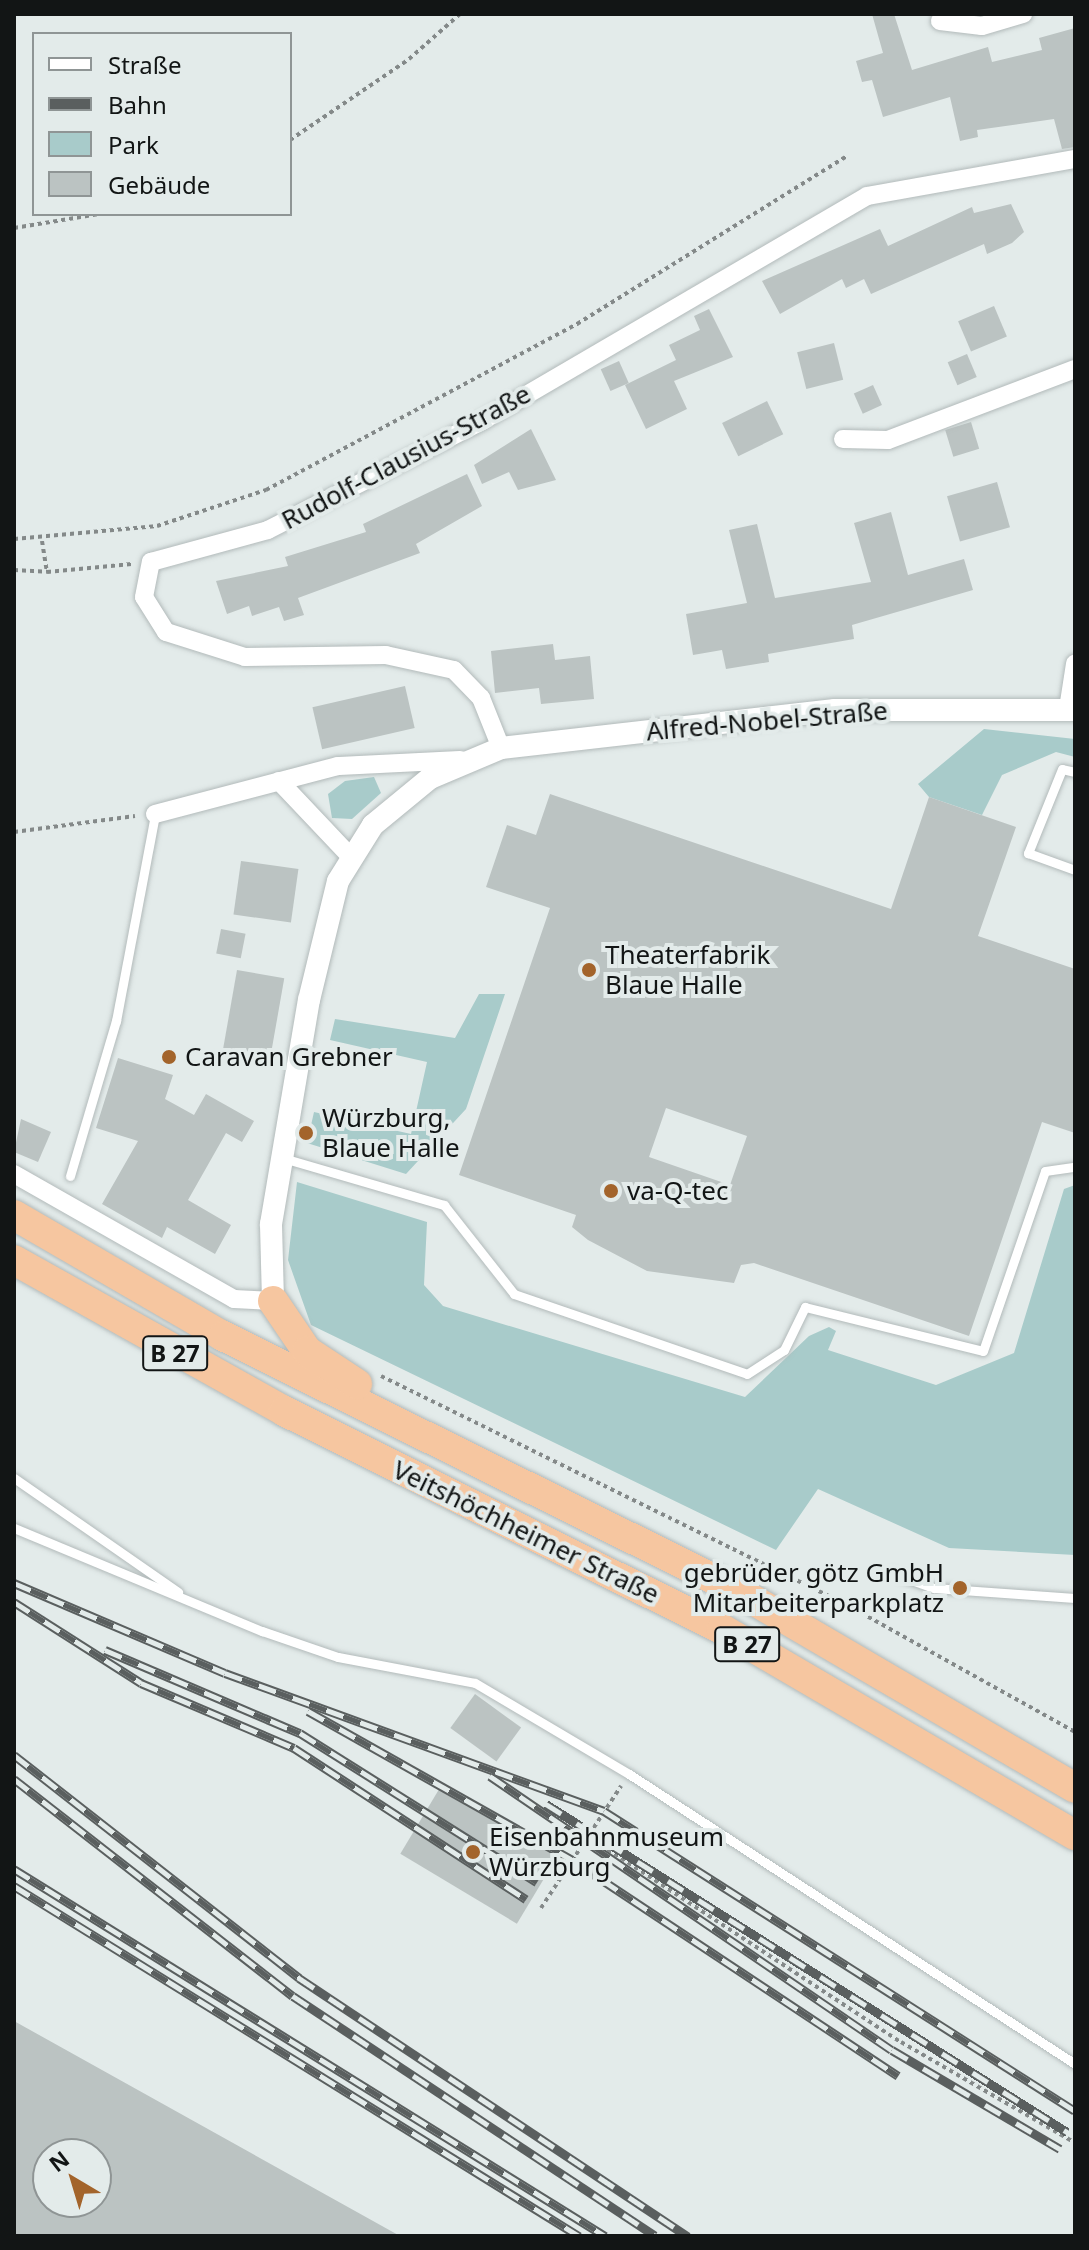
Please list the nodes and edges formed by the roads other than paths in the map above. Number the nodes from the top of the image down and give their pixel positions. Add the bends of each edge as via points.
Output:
1 (1023, 14) edge
2 (940, 21) dead end
3 (1075, 159) edge
4 (1075, 369) edge
5 (843, 439) dead end
6 (1075, 664) edge
7 (1071, 709) edge
8 (501, 748) junction
9 (461, 760) junction
10 (1075, 772) edge
11 (279, 781) junction
12 (155, 814) joint
13 (349, 855) junction
14 (1075, 870) edge
15 (282, 1158) junction
16 (1075, 1167) edge
17 (14, 1174) edge
18 (70, 1176) dead end
19 (14, 1215) edge
20 (14, 1260) edge
21 (273, 1301) junction
22 (419, 1435) junction
23 (14, 1478) edge
24 (14, 1528) edge
25 (892, 1573) dead end
26 (1075, 1598) edge
27 (187, 1599) junction
28 (1075, 1788) edge
29 (1075, 1835) edge
30 (1075, 2064) edge

1 - 2 street via 982,26
3 - 8 street, Rudolf-Clausius-Straße via 867,196 456,435 268,530 151,562 144,597 166,632 245,657 386,655 454,670 481,698
4 - 5 street via 888,440
6 - 7 street
7 - 8 street, Alfred-Nobel-Straße via 835,710
8 - 9 street, Alfred-Nobel-Straße
9 - 11 street, Alfred-Nobel-Straße via 338,766
9 - 13 street, Alfred-Nobel-Straße via 373,825
10 - 14 lane via 1062,769 1028,853
11 - 12 street, Alfred-Nobel-Straße
11 - 13 street
12 - 18 lane via 116,1021
13 - 15 street, Alfred-Nobel-Straße via 309,1000
15 - 16 lane via 444,1205 514,1294 747,1374 784,1350 805,1307 983,1351 1045,1171
15 - 21 street, Alfred-Nobel-Straße via 267,1259
17 - 21 street via 234,1299
19 - 22 highway, Veitshöchheimer Straße / B 27 via 223,1336
20 - 29 highway, Veitshöchheimer Straße / B 27 via 340,1439 722,1629
21 - 22 highway via 307,1351 408,1409
22 - 28 highway, Veitshöchheimer Straße / B 27 via 738,1591
23 - 27 lane
24 - 27 lane
25 - 26 lane via 934,1588
27 - 30 lane via 338,1657 475,1683 629,1774

